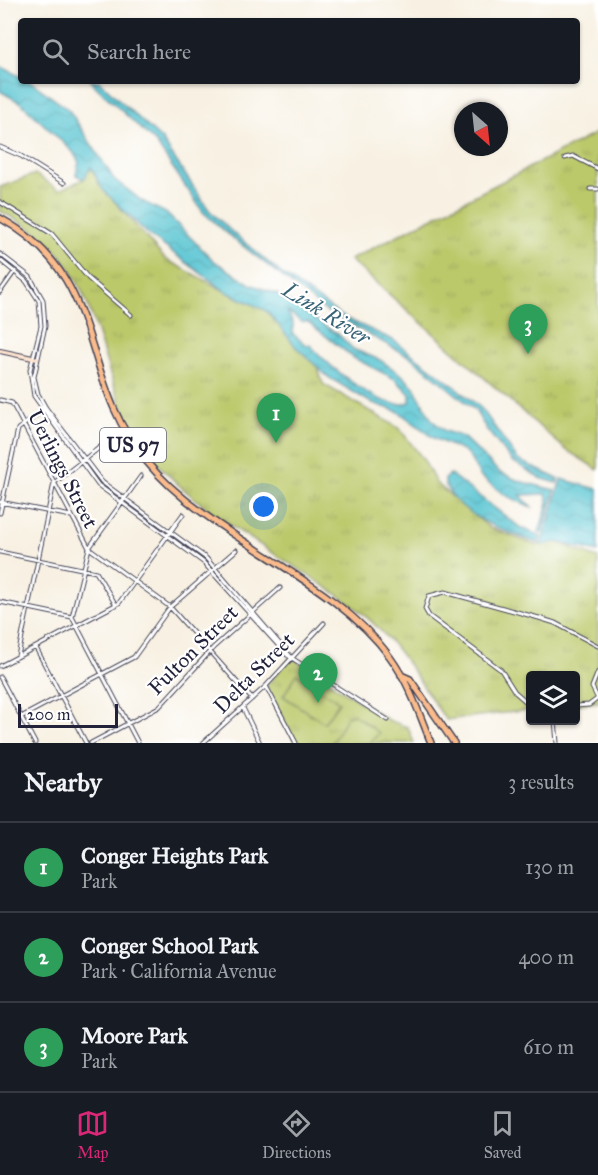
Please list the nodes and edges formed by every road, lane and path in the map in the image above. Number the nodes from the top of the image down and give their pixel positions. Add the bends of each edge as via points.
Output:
1 (0, 147) edge
2 (565, 158) dead end
3 (598, 170) edge
4 (64, 183) dead end
5 (590, 189) dead end
6 (598, 189) edge
7 (0, 202) edge
8 (0, 218) edge
9 (0, 254) edge
10 (0, 260) edge
11 (16, 269) junction
12 (0, 292) edge
13 (131, 315) dead end
14 (0, 351) edge
15 (35, 358) junction
16 (0, 400) edge
17 (44, 409) junction
18 (24, 424) junction
19 (113, 437) dead end
20 (83, 461) junction
21 (141, 476) dead end
22 (54, 483) junction
23 (121, 501) junction
24 (1, 502) edge
25 (47, 512) junction
26 (0, 513) edge
27 (183, 514) dead end
28 (71, 516) junction
29 (169, 535) junction
30 (89, 548) junction
31 (236, 550) dead end
32 (0, 552) edge
33 (37, 560) junction
34 (83, 568) junction
35 (214, 569) junction
36 (136, 581) junction
37 (280, 588) dead end
38 (0, 602) edge
39 (116, 605) junction
40 (170, 607) junction
41 (28, 608) junction
42 (252, 613) junction
43 (72, 617) junction
44 (324, 623) dead end
45 (76, 626) junction
46 (598, 646) edge
47 (36, 648) junction
48 (209, 651) junction
49 (18, 656) junction
50 (291, 657) junction
51 (0, 666) edge
52 (598, 672) edge
53 (102, 675) junction
54 (401, 675) junction
55 (0, 677) edge
56 (266, 686) junction
57 (62, 696) junction
58 (252, 699) junction
59 (598, 699) edge
60 (526, 701) edge
61 (580, 706) edge
62 (243, 708) junction
63 (21, 717) junction
64 (388, 720) dead end
65 (127, 723) junction
66 (555, 725) edge
67 (35, 743) edge
68 (86, 743) edge
69 (91, 743) edge
70 (138, 743) edge
71 (203, 743) edge
72 (260, 743) edge
73 (296, 743) edge
74 (431, 743) edge
75 (454, 743) edge
76 (556, 743) edge

1 - 4 street
2 - 3 street via 573,156
5 - 6 street
7 - 13 street via 52,234 88,278
8 - 54 highway, US 97 via 35,241 65,276 116,413 147,463 182,496 345,611 383,649
9 - 11 street
10 - 11 street
11 - 12 street
11 - 15 street via 39,301 41,326
14 - 15 street
15 - 17 street via 30,384
16 - 18 street, Uerlings Street via 12,403
17 - 18 street
17 - 20 street
18 - 22 street, Uerlings Street
18 - 24 street via 18,429
19 - 20 street
20 - 22 street
20 - 23 street
21 - 23 street
22 - 25 street
22 - 28 street, Uerlings Street
23 - 29 street
23 - 30 street
24 - 25 street
24 - 26 street
25 - 28 street
25 - 33 street
27 - 29 street
28 - 30 street, Uerlings Street
29 - 35 street via 201,554
29 - 36 street
30 - 34 street
30 - 36 street
31 - 35 street
32 - 33 street
33 - 34 street
33 - 41 street
34 - 39 street via 100,576
34 - 43 street
35 - 40 street
35 - 42 street
36 - 39 street
36 - 40 street
37 - 42 street, Fulton Street
38 - 41 street
39 - 45 street
40 - 48 street
40 - 53 street via 134,657
41 - 43 street
41 - 49 street
42 - 48 street, Fulton Street
42 - 50 street
43 - 45 street
44 - 50 street, Delta Street
45 - 47 street
45 - 53 street
46 - 60 street via 540,618 446,592 429,596 425,609 429,616 501,670
47 - 49 street
47 - 57 street
48 - 58 street
48 - 65 street, Fulton Street via 159,707
49 - 51 street
50 - 56 street, Delta Street
50 - 64 street
52 - 59 street via 592,687
53 - 57 street
53 - 65 street
54 - 74 highway, US 97
54 - 75 highway via 410,679
55 - 63 street
56 - 58 street, Delta Street
56 - 73 street
57 - 63 street
57 - 68 street
58 - 62 street, Delta Street
59 - 61 street
62 - 71 street, Delta Street
62 - 72 street
63 - 67 street
65 - 69 street, Fulton Street
65 - 70 street
66 - 76 street

